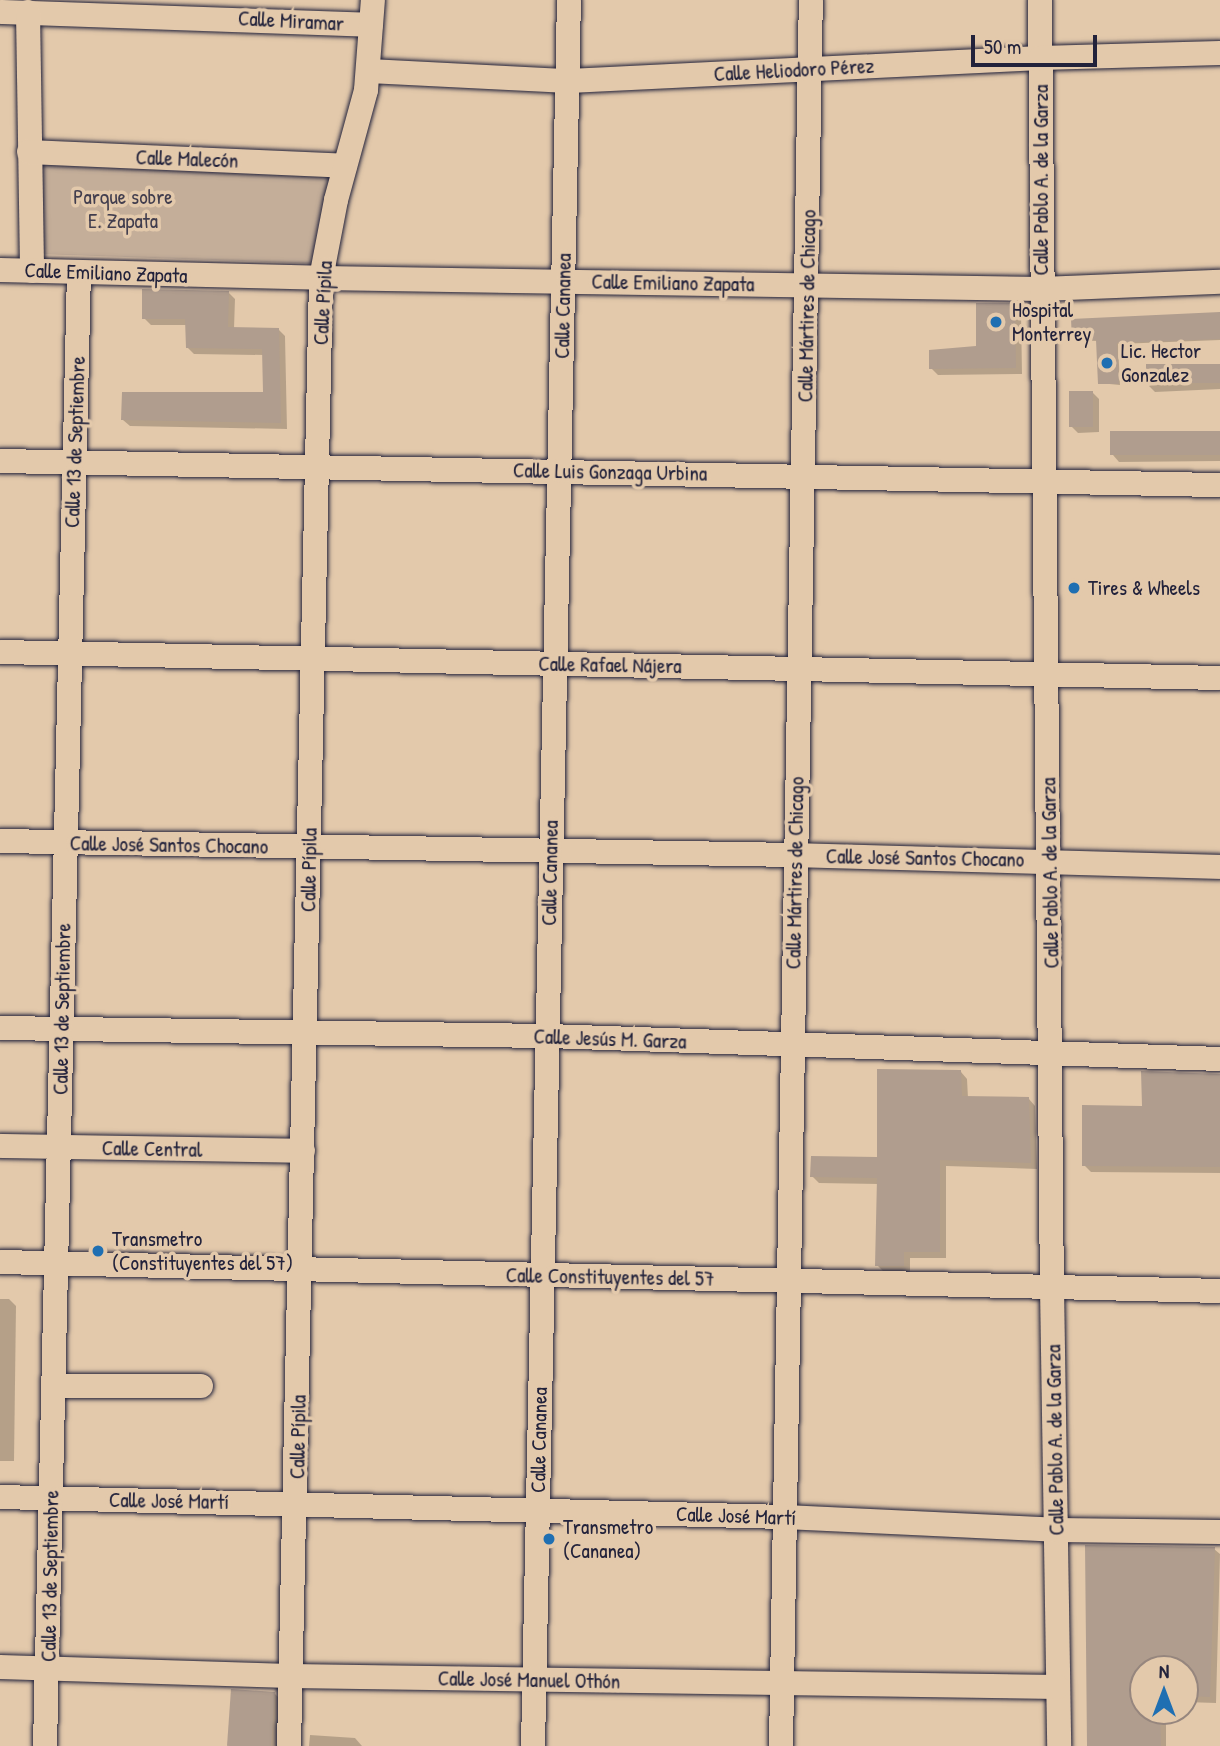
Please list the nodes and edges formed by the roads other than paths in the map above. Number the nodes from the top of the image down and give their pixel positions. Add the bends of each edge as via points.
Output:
1 (373, 0) edge
2 (569, 0) edge
3 (811, 0) edge
4 (1040, 0) edge
5 (229, 9) edge
6 (0, 12) edge
7 (28, 12) junction
8 (371, 25) junction
9 (1220, 53) edge
10 (1040, 58) junction
11 (810, 69) junction
12 (369, 71) junction
13 (569, 81) junction
14 (29, 152) junction
15 (345, 166) junction
16 (0, 270) edge
17 (32, 271) junction
18 (79, 272) junction
19 (321, 278) junction
20 (563, 281) junction
21 (1220, 282) edge
22 (807, 285) junction
23 (1042, 289) junction
24 (0, 461) edge
25 (75, 462) junction
26 (318, 468) junction
27 (560, 471) junction
28 (804, 475) junction
29 (1044, 480) junction
30 (1220, 485) edge
31 (0, 652) edge
32 (69, 652) junction
33 (313, 659) junction
34 (554, 664) junction
35 (798, 669) junction
36 (1047, 673) junction
37 (1220, 678) edge
38 (0, 841) edge
39 (65, 843) junction
40 (309, 848) junction
41 (550, 853) junction
42 (795, 855) junction
43 (1050, 861) junction
44 (1220, 867) edge
45 (0, 1028) edge
46 (62, 1030) junction
47 (306, 1033) junction
48 (548, 1036) junction
49 (793, 1046) junction
50 (1052, 1054) junction
51 (1220, 1059) edge
52 (0, 1146) edge
53 (59, 1147) junction
54 (303, 1151) junction
55 (0, 1262) edge
56 (56, 1263) junction
57 (301, 1269) junction
58 (543, 1275) junction
59 (789, 1281) junction
60 (1052, 1287) junction
61 (1220, 1291) edge
62 (54, 1386) junction
63 (201, 1386) dead end
64 (0, 1497) edge
65 (51, 1498) junction
66 (296, 1504) junction
67 (538, 1511) junction
68 (785, 1517) junction
69 (1056, 1530) junction
70 (1220, 1532) edge
71 (0, 1667) edge
72 (48, 1668) junction
73 (290, 1676) junction
74 (534, 1680) junction
75 (781, 1684) junction
76 (1058, 1687) junction
77 (45, 1746) edge
78 (289, 1746) edge
79 (533, 1746) edge
80 (781, 1746) edge
81 (1059, 1746) edge

1 - 8 street, Calle Pípila
2 - 13 street, Calle Cananea
3 - 11 street, Calle Mártires de Chicago
4 - 10 street, Calle Pablo A. de la Garza
5 - 7 street, Calle Miramar
5 - 8 street, Calle Miramar
6 - 7 street, Calle Miramar
7 - 14 street
8 - 12 street, Calle Pípila
9 - 10 street, Calle Heliodoro Pérez
10 - 11 street, Calle Heliodoro Pérez
10 - 23 street, Calle Pablo A. de la Garza
11 - 13 street, Calle Heliodoro Pérez
11 - 22 street, Calle Mártires de Chicago
12 - 13 street, Calle Heliodoro Pérez
12 - 15 street, Calle Pípila
13 - 20 street, Calle Cananea
14 - 15 street, Calle Malecón
14 - 17 street
15 - 19 street, Calle Pípila
16 - 17 street, Calle Emiliano Zapata
17 - 18 street, Calle Emiliano Zapata
18 - 19 street, Calle Emiliano Zapata
18 - 25 street, Calle 13 de Septiembre
19 - 20 street, Calle Emiliano Zapata
19 - 26 street, Calle Pípila
20 - 22 street, Calle Emiliano Zapata
20 - 27 street, Calle Cananea
21 - 23 street, Calle Emiliano Zapata
22 - 23 street, Calle Emiliano Zapata
22 - 28 street, Calle Mártires de Chicago
23 - 29 street, Calle Pablo A. de la Garza
24 - 25 street, Calle Luis Gonzaga Urbina
25 - 26 street, Calle Luis Gonzaga Urbina
25 - 32 street, Calle 13 de Septiembre
26 - 27 street, Calle Luis Gonzaga Urbina
26 - 33 street, Calle Pípila
27 - 28 street, Calle Luis Gonzaga Urbina
27 - 34 street, Calle Cananea
28 - 29 street, Calle Luis Gonzaga Urbina
28 - 35 street, Calle Mártires de Chicago
29 - 30 street, Calle Luis Gonzaga Urbina
29 - 36 street, Calle Pablo A. de la Garza
31 - 32 street, Calle Rafael Nájera
32 - 33 street, Calle Rafael Nájera
32 - 39 street, Calle 13 de Septiembre
33 - 34 street, Calle Rafael Nájera
33 - 40 street, Calle Pípila
34 - 35 street, Calle Rafael Nájera
34 - 41 street, Calle Cananea
35 - 36 street, Calle Rafael Nájera
35 - 42 street, Calle Mártires de Chicago
36 - 37 street, Calle Rafael Nájera
36 - 43 street, Calle Pablo A. de la Garza
38 - 39 street, Calle José Santos Chocano
39 - 40 street, Calle José Santos Chocano
39 - 46 street, Calle 13 de Septiembre
40 - 41 street, Calle José Santos Chocano
40 - 47 street, Calle Pípila
41 - 42 street, Calle José Santos Chocano
41 - 48 street, Calle Cananea
42 - 43 street, Calle José Santos Chocano
42 - 49 street, Calle Mártires de Chicago
43 - 44 street, Calle José Santos Chocano
43 - 50 street, Calle Pablo A. de la Garza
45 - 46 street, Calle Jesús M. Garza
46 - 47 street, Calle Jesús M. Garza
46 - 53 street, Calle 13 de Septiembre
47 - 48 street, Calle Jesús M. Garza
47 - 54 street, Calle Pípila
48 - 49 street, Calle Jesús M. Garza
48 - 58 street, Calle Cananea
49 - 50 street, Calle Jesús M. Garza
49 - 59 street, Calle Mártires de Chicago
50 - 51 street, Calle Jesús M. Garza
50 - 60 street, Calle Pablo A. de la Garza
52 - 53 street, Calle Central
53 - 54 street, Calle Central
53 - 56 street, Calle 13 de Septiembre
54 - 57 street, Calle Pípila
55 - 56 street, Calle Constituyentes del 57
56 - 57 street, Calle Constituyentes del 57
56 - 62 street, Calle 13 de Septiembre
57 - 58 street, Calle Constituyentes del 57
57 - 66 street, Calle Pípila
58 - 59 street, Calle Constituyentes del 57
58 - 67 street, Calle Cananea
59 - 60 street, Calle Constituyentes del 57
59 - 68 street, Calle Mártires de Chicago
60 - 61 street, Calle Constituyentes del 57
60 - 69 street, Calle Pablo A. de la Garza
62 - 63 street
62 - 65 street, Calle 13 de Septiembre
64 - 65 street, Calle José Martí
65 - 66 street, Calle José Martí
65 - 72 street, Calle 13 de Septiembre
66 - 67 street, Calle José Martí
66 - 73 street, Calle Pípila
67 - 68 street, Calle José Martí
67 - 74 street, Calle Cananea
68 - 69 street, Calle José Martí
68 - 75 street, Calle Mártires de Chicago
69 - 70 street, Calle José Martí
69 - 76 street, Calle Pablo A. de la Garza
71 - 72 street, Calle José Manuel Othón
72 - 73 street, Calle José Manuel Othón
72 - 77 street, Calle 13 de Septiembre
73 - 74 street, Calle José Manuel Othón
73 - 78 street, Calle Pípila
74 - 75 street, Calle José Manuel Othón
74 - 79 street, Calle Cananea
75 - 76 street, Calle José Manuel Othón
75 - 80 street, Calle Mártires de Chicago
76 - 81 street, Calle Pablo A. de la Garza

